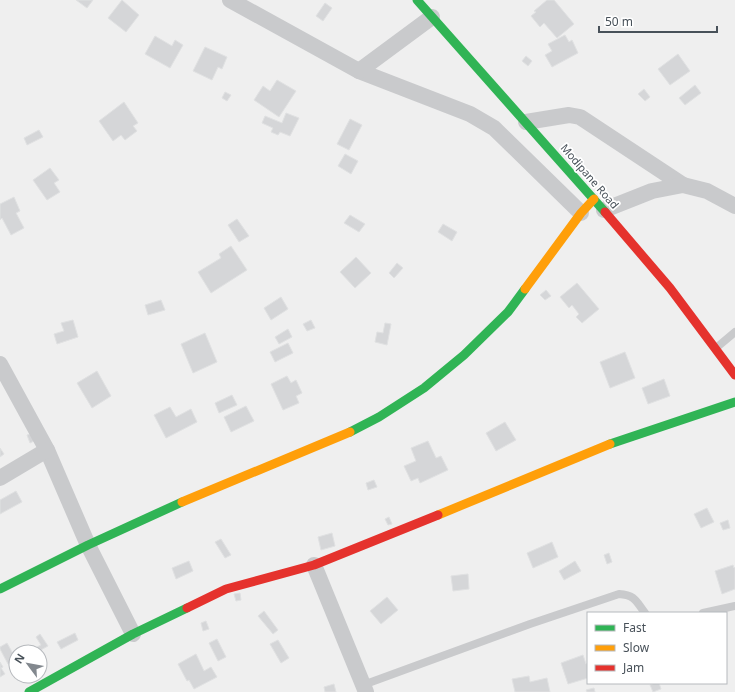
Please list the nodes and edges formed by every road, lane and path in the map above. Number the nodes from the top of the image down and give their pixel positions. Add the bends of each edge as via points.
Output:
1 (230, 0) edge
2 (417, 0) edge
3 (432, 17) junction
4 (359, 71) junction
5 (526, 122) junction
6 (683, 185) junction
7 (599, 204) junction
8 (735, 206) edge
9 (581, 214) junction
10 (735, 332) edge
11 (716, 348) junction
12 (0, 364) edge
13 (735, 375) edge
14 (735, 402) edge
15 (47, 450) junction
16 (0, 478) edge
17 (88, 545) junction
18 (314, 565) junction
19 (0, 589) edge
20 (735, 606) edge
21 (644, 612) edge
22 (708, 612) edge
23 (133, 634) junction
24 (364, 688) edge
25 (29, 692) edge

1 - 4 street
2 - 3 street, Modipane Road
3 - 4 street
3 - 5 street, Modipane Road
4 - 9 street via 470,114 494,128
5 - 6 street via 569,115 580,117
5 - 7 street, Modipane Road
6 - 7 street
6 - 8 street via 707,190
7 - 9 street
7 - 11 street, Modipane Road via 670,288
9 - 17 street via 508,312 464,355 424,388 359,428 181,502
10 - 11 lane
11 - 13 street, Modipane Road
12 - 15 street
14 - 18 street via 597,448 496,492
15 - 16 street
15 - 17 street
17 - 19 street
17 - 23 street
18 - 23 street via 226,589
18 - 24 street
20 - 22 lane
21 - 24 lane via 628,594 618,594 530,624
23 - 25 street

